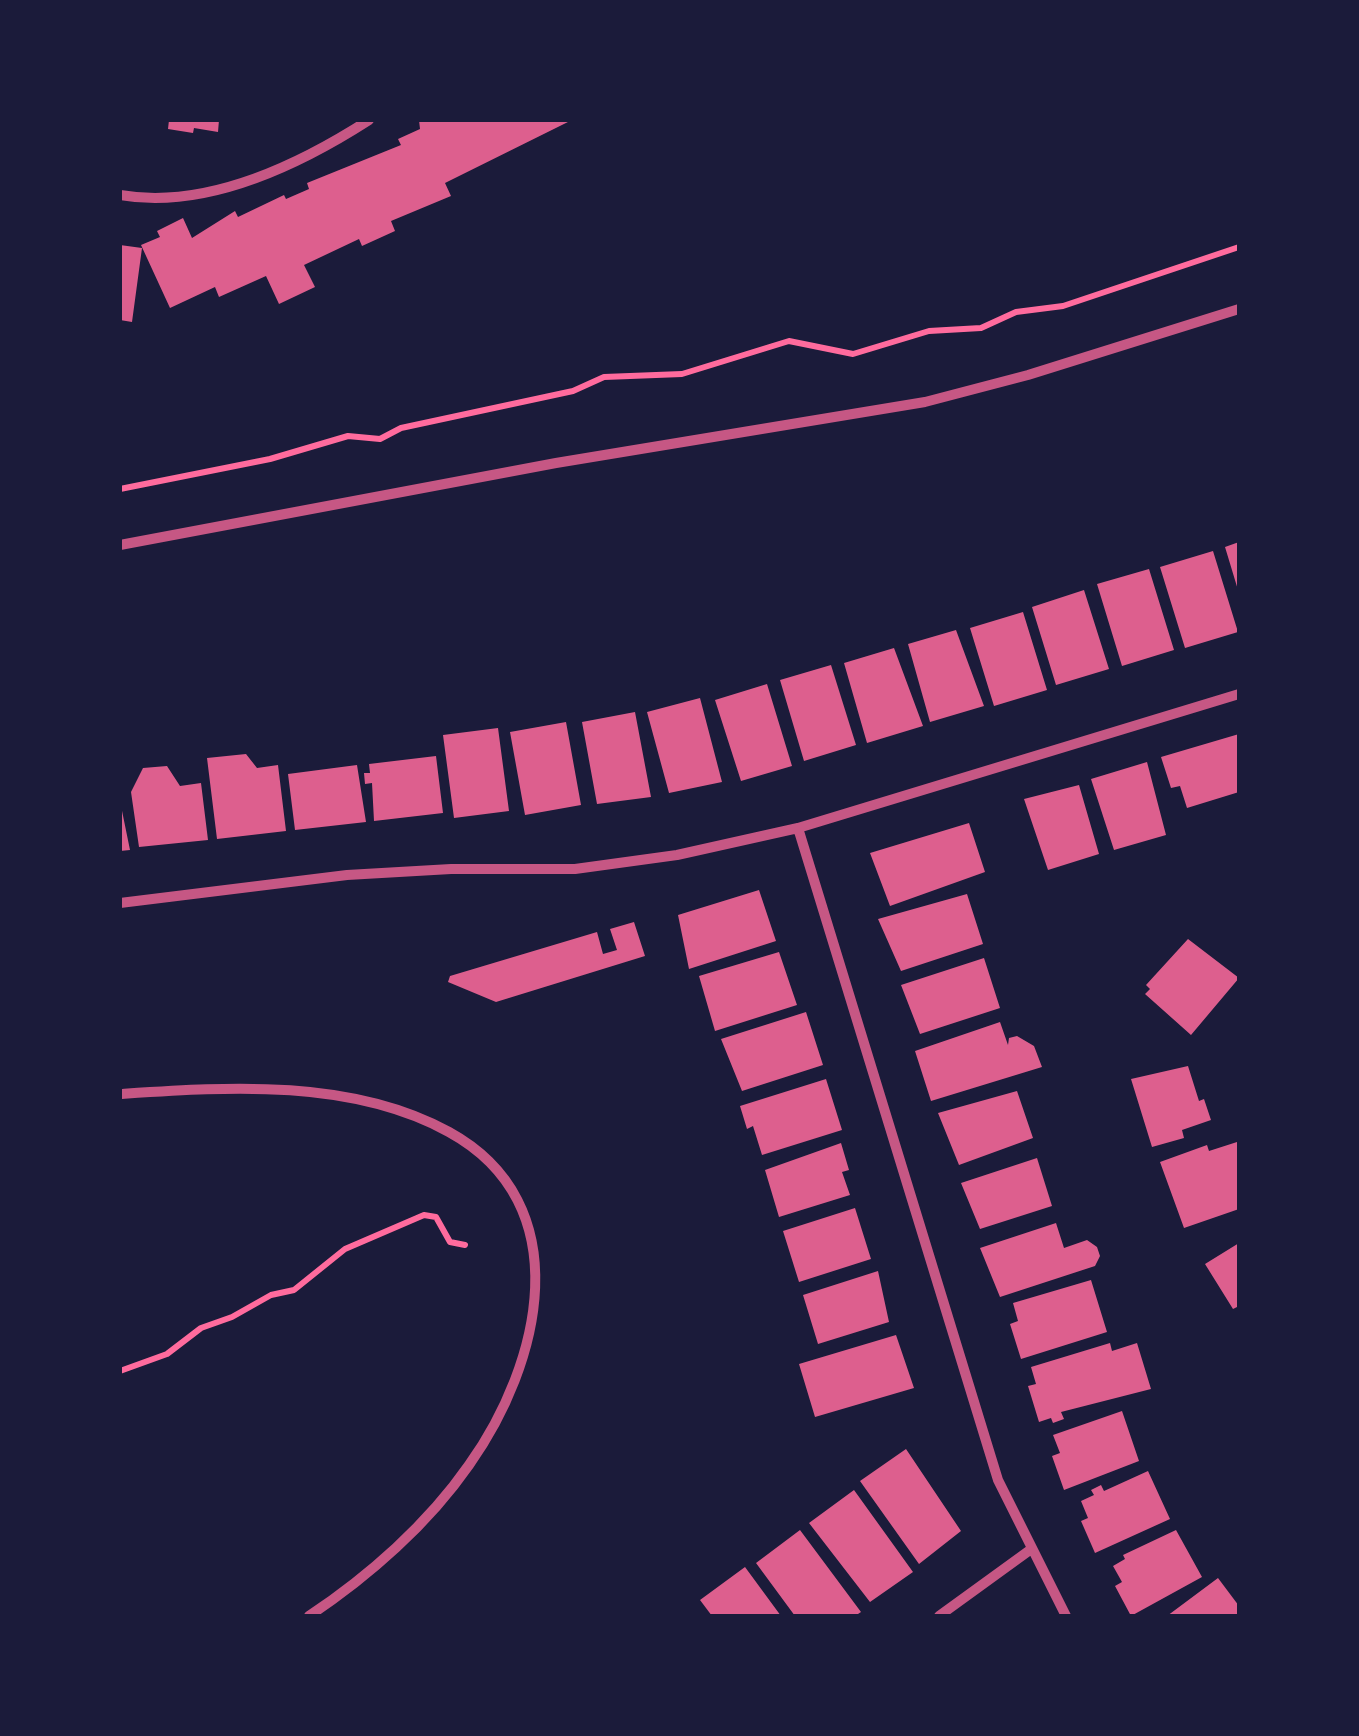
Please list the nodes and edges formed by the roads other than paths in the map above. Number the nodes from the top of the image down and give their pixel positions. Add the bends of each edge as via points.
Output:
1 (369, 120) edge
2 (120, 195) edge
3 (1239, 309) edge
4 (120, 545) edge
5 (1239, 694) edge
6 (798, 828) junction
7 (120, 902) edge
8 (120, 1094) edge
9 (1030, 1550) junction
10 (309, 1616) edge
11 (939, 1616) edge
12 (1066, 1616) edge

1 - 2 street via 291,164 236,183 177,196
3 - 4 street via 925,402 556,462
5 - 6 street
6 - 7 street via 576,869 398,871
6 - 9 street via 998,1480
8 - 10 street via 272,1089 394,1111 468,1144 500,1171 522,1209 536,1295 500,1414 428,1515
9 - 11 street
9 - 12 street

